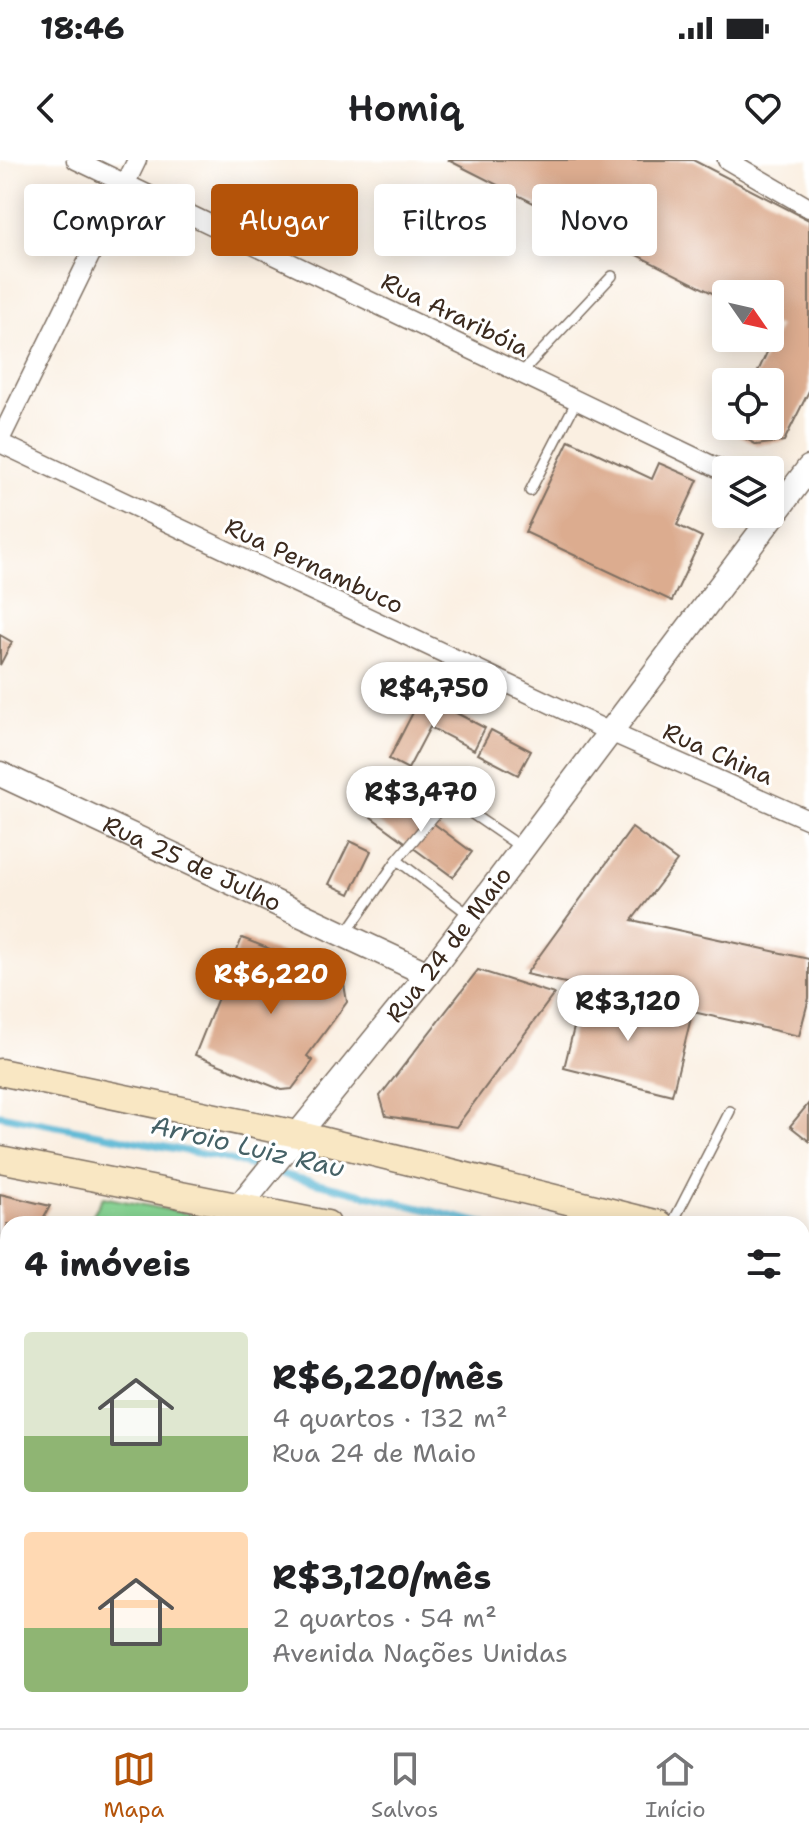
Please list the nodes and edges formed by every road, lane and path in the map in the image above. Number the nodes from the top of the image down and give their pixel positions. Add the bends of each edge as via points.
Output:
1 (76, 160) edge
2 (137, 160) edge
3 (727, 160) edge
4 (126, 184) joint
5 (809, 208) edge
6 (195, 217) edge
7 (91, 256) edge
8 (612, 276) dead end
9 (521, 373) junction
10 (577, 400) junction
11 (0, 442) edge
12 (712, 465) edge
13 (809, 468) edge
14 (530, 491) dead end
15 (784, 491) edge
16 (755, 528) edge
17 (608, 731) junction
18 (0, 774) edge
19 (809, 820) edge
20 (522, 848) junction
21 (397, 860) junction
22 (471, 916) junction
23 (345, 935) junction
24 (428, 974) junction
25 (0, 1072) edge
26 (730, 1111) dead end
27 (297, 1134) junction
28 (0, 1159) edge
29 (232, 1216) edge
30 (628, 1216) edge
31 (676, 1216) edge

1 - 4 street, Rua Araribóia
2 - 4 street
3 - 5 street
6 - 9 street, Rua Araribóia
7 - 11 street
8 - 9 lane
9 - 10 street, Rua Araribóia
10 - 12 street, Rua Araribóia
10 - 14 lane
11 - 17 street, Rua Pernambuco
13 - 15 street, Rua 24 de Maio
16 - 17 street, Rua 24 de Maio
17 - 19 street, Rua China
17 - 20 street, Rua 24 de Maio
18 - 23 street, Rua 25 de Julho
20 - 21 lane via 449,798
20 - 22 street, Rua 24 de Maio
21 - 22 lane
21 - 23 lane
22 - 24 street, Rua 24 de Maio
23 - 24 street, Rua 25 de Julho
24 - 27 street, Rua 24 de Maio
25 - 27 main road
26 - 31 lane
27 - 29 street, Rua 24 de Maio
27 - 30 main road
28 - 29 main road

